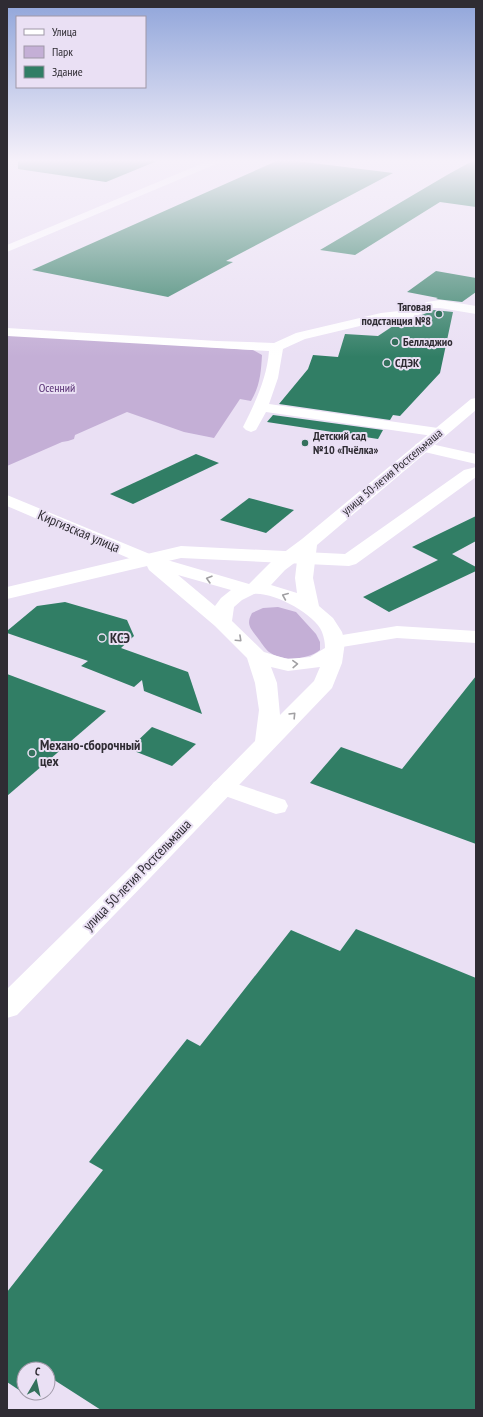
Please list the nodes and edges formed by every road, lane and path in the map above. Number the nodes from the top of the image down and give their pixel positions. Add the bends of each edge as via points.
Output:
1 (64, 225) edge
2 (7, 249) edge
3 (476, 310) edge
4 (7, 332) edge
5 (276, 347) junction
6 (476, 402) edge
7 (261, 407) junction
8 (251, 427) dead end
9 (440, 432) junction
10 (422, 447) junction
11 (476, 458) edge
12 (476, 472) edge
13 (7, 500) edge
14 (308, 543) junction
15 (150, 562) junction
16 (252, 589) junction
17 (7, 593) edge
18 (310, 608) junction
19 (222, 622) junction
20 (476, 637) edge
21 (335, 647) junction
22 (257, 656) junction
23 (266, 743) junction
24 (222, 787) junction
25 (276, 806) dead end
26 (7, 1007) edge

1 - 2 main road
3 - 5 main road via 431,305 411,314 381,317 300,336
4 - 5 main road
5 - 7 main road via 269,384
6 - 9 main road, улица 50-летия Ростсельмаша
7 - 8 main road
7 - 9 main road
9 - 10 main road, улица 50-летия Ростсельмаша
10 - 11 main road
10 - 14 main road, улица 50-летия Ростсельмаша
12 - 17 main road via 349,560 181,552
13 - 15 main road, Киргизская улица
14 - 16 main road, улица 50-летия Ростсельмаша
14 - 18 main road via 304,578
16 -> 15 main road
15 - 19 main road
18 -> 16 main road via 279,593
16 - 19 main road, улица 50-летия Ростсельмаша via 225,605
18 - 21 main road via 333,632
19 -> 22 main road
20 - 21 main road via 397,632
22 -> 21 main road via 288,665 303,664 316,662
23 -> 21 main road, улица 50-летия Ростсельмаша via 324,683
22 - 23 main road via 266,683 270,710
23 - 24 main road, улица 50-летия Ростсельмаша
24 - 25 main road
24 - 26 main road, улица 50-летия Ростсельмаша

